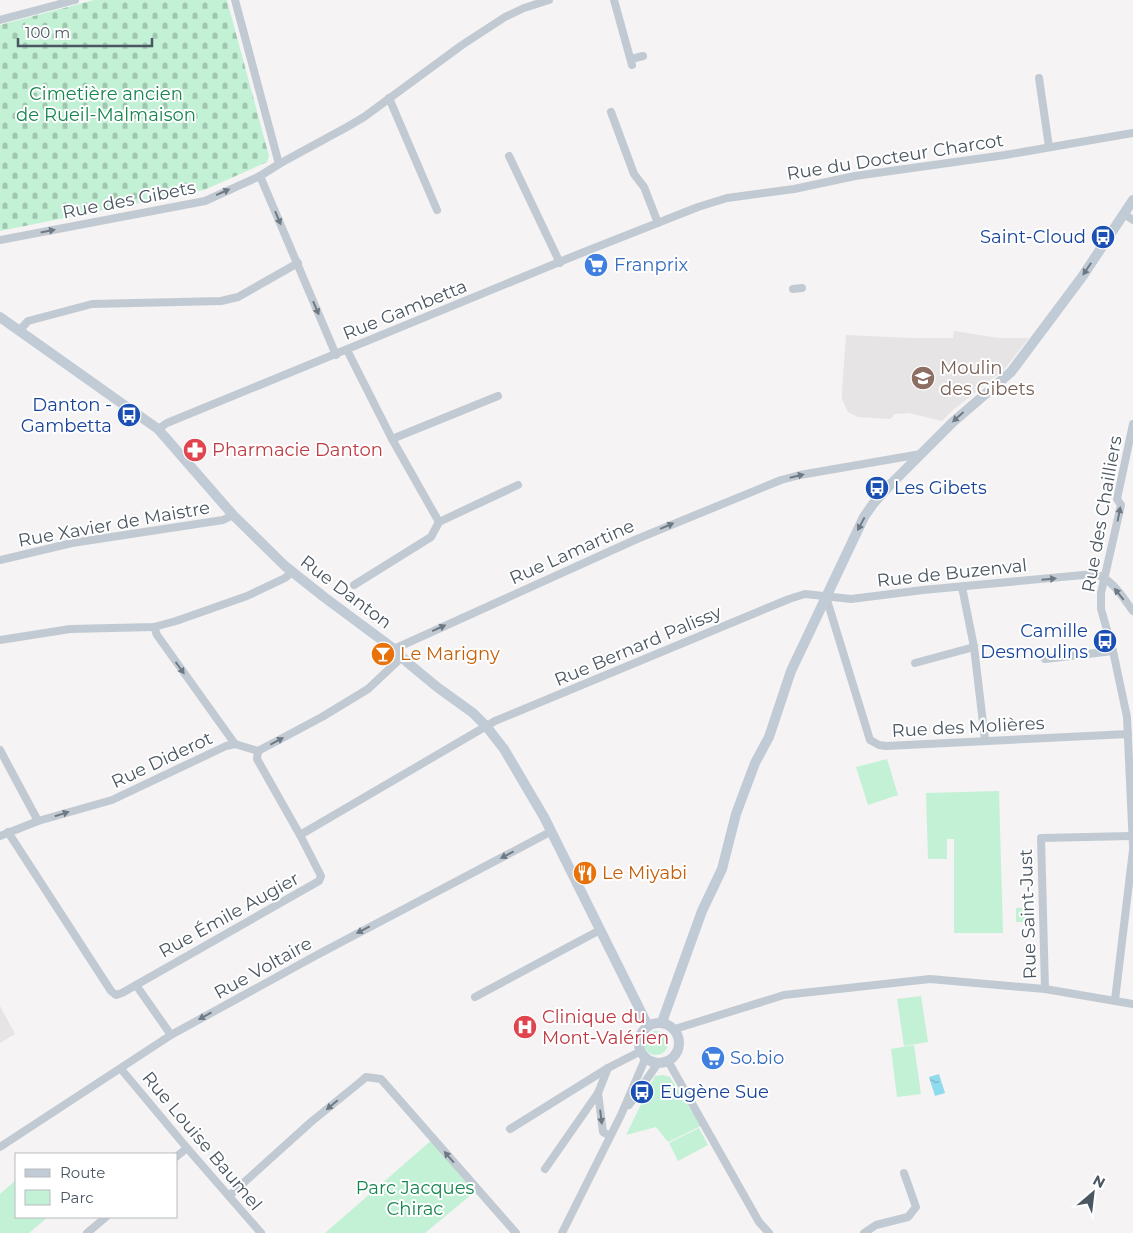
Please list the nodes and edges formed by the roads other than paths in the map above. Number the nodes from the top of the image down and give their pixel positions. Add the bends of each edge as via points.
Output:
1 (75, 0) edge
2 (235, 0) edge
3 (550, 0) edge
4 (614, 0) edge
5 (0, 20) edge
6 (643, 56) dead end
7 (1039, 78) dead end
8 (389, 98) junction
9 (611, 112) dead end
10 (1133, 133) edge
11 (1049, 147) junction
12 (509, 156) dead end
13 (279, 164) junction
14 (260, 176) junction
15 (1133, 200) edge
16 (437, 210) dead end
17 (1124, 214) junction
18 (1133, 220) edge
19 (661, 222) junction
20 (0, 240) edge
21 (298, 263) junction
22 (560, 263) junction
23 (802, 288) dead end
24 (793, 289) dead end
25 (1, 318) edge
26 (19, 331) junction
27 (347, 350) junction
28 (336, 355) junction
29 (498, 396) dead end
30 (1133, 424) edge
31 (158, 429) junction
32 (392, 439) junction
33 (921, 454) junction
34 (889, 460) junction
35 (902, 472) junction
36 (518, 485) dead end
37 (233, 515) junction
38 (439, 522) junction
39 (0, 560) edge
40 (292, 572) junction
41 (1104, 578) junction
42 (354, 585) dead end
43 (962, 587) junction
44 (803, 594) joint
45 (826, 597) junction
46 (1133, 611) edge
47 (154, 627) junction
48 (0, 640) edge
49 (974, 647) junction
50 (1113, 651) junction
51 (398, 653) junction
52 (1046, 659) dead end
53 (915, 663) dead end
54 (486, 726) junction
55 (1128, 734) junction
56 (985, 740) junction
57 (235, 744) junction
58 (0, 750) edge
59 (258, 751) junction
60 (1132, 810) edge
61 (38, 821) junction
62 (8, 832) junction
63 (550, 832) junction
64 (300, 835) junction
65 (0, 836) edge
66 (1132, 836) junction
67 (1133, 848) edge
68 (600, 930) junction
69 (136, 985) junction
70 (1045, 989) junction
71 (475, 997) dead end
72 (1115, 1000) junction
73 (1133, 1004) edge
74 (662, 1022) junction
75 (648, 1026) junction
76 (675, 1029) junction
77 (171, 1035) junction
78 (643, 1054) junction
79 (663, 1062) junction
80 (608, 1068) junction
81 (121, 1069) junction
82 (598, 1093) junction
83 (621, 1115) junction
84 (510, 1129) dead end
85 (610, 1136) junction
86 (0, 1147) edge
87 (187, 1148) junction
88 (178, 1155) edge
89 (545, 1169) dead end
90 (904, 1174) dead end
91 (228, 1196) junction
92 (105, 1218) edge
93 (87, 1233) edge
94 (261, 1233) edge
95 (516, 1233) edge
96 (562, 1233) edge
97 (769, 1233) edge
98 (864, 1233) edge

1 - 5 street
2 - 13 street
3 - 8 street, Rue des Gibets via 505,18
4 - 6 street via 632,62
7 - 11 street
8 - 13 street, Rue des Gibets via 364,117
8 - 16 street
9 - 19 street via 634,174
10 - 11 street, Rue du Docteur Charcot
11 - 19 street, Rue du Docteur Charcot via 727,198
12 - 22 street
13 - 14 street, Rue des Gibets
20 -> 14 street, Rue des Gibets via 204,201
14 -> 21 street
15 - 17 street
17 - 18 street
17 -> 33 street via 1011,372
19 - 22 street, Rue Gambetta
21 - 26 street via 238,297 222,301 92,304 28,321
21 -> 28 street
22 - 27 street, Rue Gambetta
23 - 24 street
25 - 26 street, Rue Danton
26 - 31 street, Rue Danton
27 - 28 street, Rue Gambetta
27 - 32 street
28 - 31 street, Rue Gambetta
29 - 32 street
41 -> 30 street, Rue des Chailliers via 1121,505 1118,499
31 - 37 street, Rue Danton
32 - 38 street
33 - 34 street, Rue Lamartine
33 - 35 street
34 - 35 street via 900,465
51 -> 34 street, Rue Lamartine via 636,539 764,486 800,475
35 -> 45 street via 864,517
36 - 38 street
37 - 39 street, Rue Xavier de Maistre via 223,520 72,543
37 - 40 street, Rue Danton
38 - 42 street via 431,537
40 - 47 street via 247,596
40 - 51 street, Rue Danton
43 -> 41 street, Rue de Buzenval via 1094,574
46 -> 41 street
41 - 50 street, Rue des Chailliers via 1102,609
43 - 45 street, Rue de Buzenval via 851,599
43 - 49 street
44 - 45 street, Rue de Buzenval
44 - 54 street, Rue Bernard Palissy
45 - 56 street, Rue des Molières via 870,740 879,746
45 - 74 street via 791,671 769,737 755,763 736,814 722,869 702,911
47 - 48 street via 88,628
47 -> 57 street
49 - 53 street
49 - 56 street
50 - 52 street
50 - 55 street, Rue des Chailliers
51 - 54 street, Rue Danton
59 -> 51 street via 368,689
54 - 63 street, Rue Danton via 504,749
54 - 64 street
55 - 56 street, Rue des Molières
55 - 60 street, Rue des Chailliers
57 - 59 street, Rue Diderot
61 -> 57 street, Rue Diderot via 112,800
58 - 61 street
59 - 64 street, Rue Émile Augier via 257,759
60 - 66 street, Rue des Chailliers
61 - 62 street, Rue Diderot
62 - 65 street, Rue Diderot
62 - 69 street, Rue Émile Augier via 111,991 116,995
63 - 68 street, Rue Danton
63 -> 77 street, Rue Voltaire
64 - 69 street, Rue Émile Augier via 321,876 319,882
66 - 67 street, Rue des Chailliers
66 - 70 street, Rue Saint-Just via 1041,838
67 - 72 street, Rue des Chailliers
68 - 71 street
68 - 75 street, Rue Danton
69 - 77 street
70 - 72 street
70 - 76 street via 919,980 784,995
72 - 73 street
74 - 75 street
74 - 76 street
75 - 78 street via 640,1037
76 - 79 street via 679,1046 675,1056
77 - 81 street, Rue Voltaire
78 - 79 street
78 - 80 street
78 - 83 street
79 - 83 street
79 - 97 street via 759,1222
80 - 82 street
80 - 84 street
81 - 86 street, Rue Voltaire
81 - 87 street, Rue Louise Baumel
82 -> 85 street via 603,1132
82 - 89 street
83 - 85 street
85 - 96 street
87 - 88 street
87 - 91 street, Rue Louise Baumel
90 - 98 street via 916,1207 908,1217 876,1225
91 - 94 street, Rue Louise Baumel
95 -> 91 street via 381,1079 366,1077
92 - 93 street

